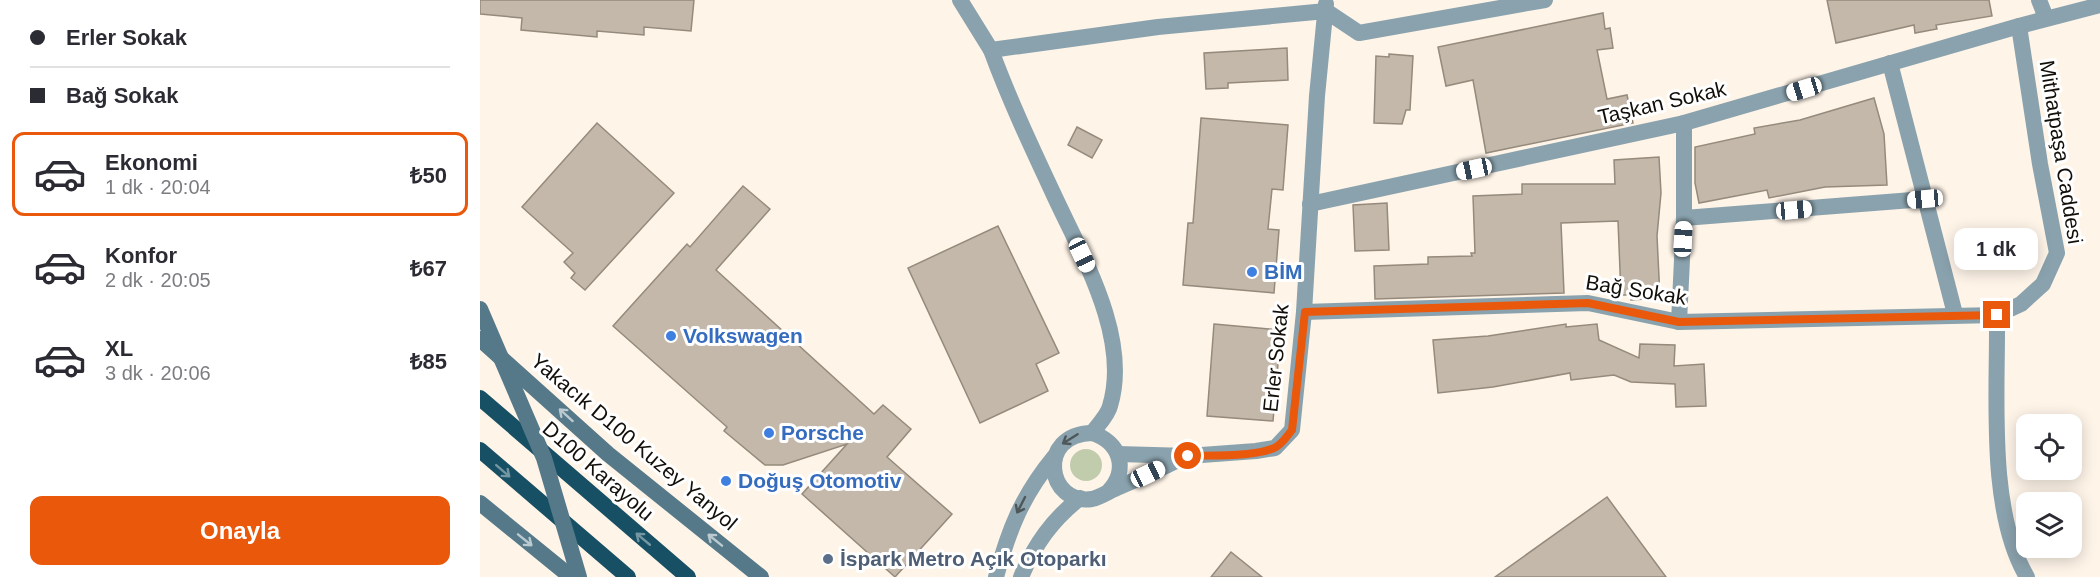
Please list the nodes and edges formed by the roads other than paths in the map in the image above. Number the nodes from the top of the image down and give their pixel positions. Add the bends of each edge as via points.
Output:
1 (960, 0) edge
2 (1545, 0) edge
3 (2039, 0) edge
4 (2100, 5) edge
5 (1326, 6) edge
6 (2046, 18) junction
7 (2019, 26) junction
8 (991, 50) junction
9 (1890, 63) junction
10 (1684, 123) junction
11 (1925, 199) junction
12 (1310, 204) junction
13 (1684, 218) junction
14 (480, 309) edge
15 (1305, 312) junction
16 (1954, 314) junction
17 (1997, 315) junction
18 (1679, 322) junction
19 (480, 339) edge
20 (480, 398) edge
21 (1092, 433) junction
22 (480, 450) edge
23 (1118, 454) junction
24 (1188, 456) junction
25 (1054, 457) junction
26 (1109, 491) junction
27 (1080, 498) junction
28 (480, 502) edge
29 (571, 577) edge
30 (579, 577) edge
31 (628, 577) edge
32 (688, 577) edge
33 (761, 577) edge
34 (996, 577) edge
35 (1021, 577) edge
36 (2027, 577) edge

1 - 8 street
2 - 5 street via 1359,33
3 - 6 street
4 - 6 street, Taşkan Sokak
5 - 8 street
5 - 12 street, Erler Sokak
6 - 7 street, Taşkan Sokak
7 - 9 street, Taşkan Sokak
7 - 17 street, Mithatpaşa Caddesi via 2057,253 2043,284 2021,304
8 - 21 street via 1104,309 1113,349 1114,378 1110,408
9 - 10 street, Taşkan Sokak
9 - 11 street
10 - 12 street, Taşkan Sokak
10 - 13 street
11 - 13 street
11 - 16 street
12 - 15 street, Erler Sokak
13 - 18 street
14 - 30 main road, bridge via 544,458
15 - 18 street, Bağ Sokak via 1588,303
15 - 24 street, Erler Sokak via 1292,430 1284,441 1275,448 1256,452
16 - 17 street, Bağ Sokak
16 - 18 street, Bağ Sokak
17 - 36 street via 2002,506 2016,558
33 -> 19 main road, Yakacık D100 Kuzey Yanyol via 608,454
32 -> 20 highway, D100 Karayolu
21 - 23 street via 1103,436
21 -> 25 street via 1070,437
22 -> 31 highway
23 - 24 street, Erler Sokak
23 - 26 street via 1120,474
24 - 26 street
25 - 27 street via 1056,478 1062,488
25 -> 34 street via 1029,490 1012,522
26 - 27 street via 1090,499
27 - 35 street via 1046,530
28 -> 29 main road

